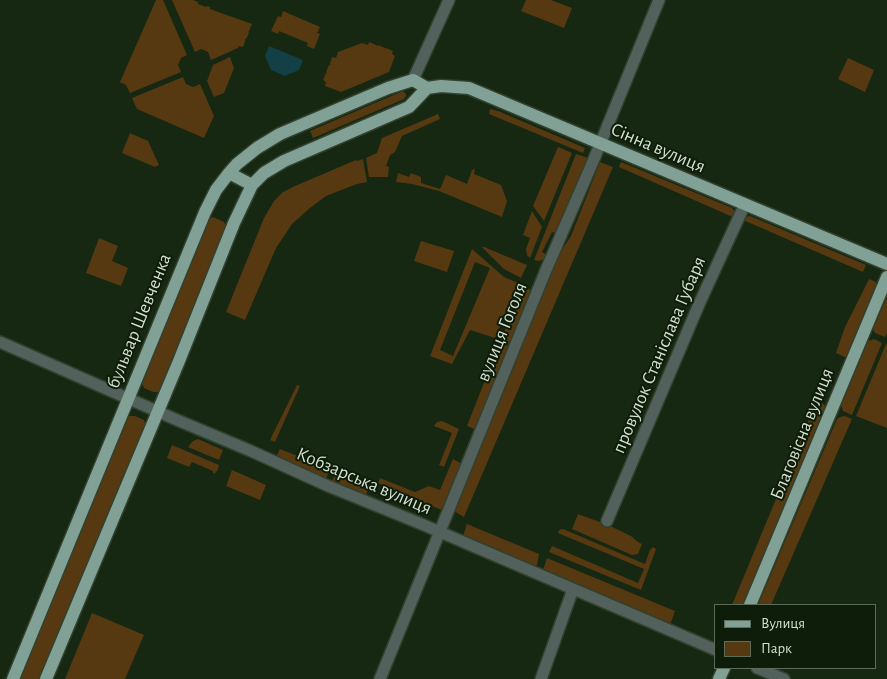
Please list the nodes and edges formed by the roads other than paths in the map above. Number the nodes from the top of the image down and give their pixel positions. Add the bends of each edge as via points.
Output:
1 (449, 0) edge
2 (659, 0) edge
3 (413, 80) junction
4 (427, 88) junction
5 (600, 143) junction
6 (229, 173) junction
7 (252, 186) junction
8 (745, 204) junction
9 (887, 264) edge
10 (887, 277) edge
11 (0, 342) edge
12 (128, 398) junction
13 (158, 412) junction
14 (607, 521) dead end
15 (440, 532) junction
16 (573, 589) junction
17 (750, 604) edge
18 (714, 649) edge
19 (759, 669) edge
20 (13, 679) edge
21 (46, 679) edge
22 (380, 679) edge
23 (541, 679) edge
24 (784, 679) edge

1 - 3 street
2 - 5 street, вулиця Гоголя
3 - 4 main road
3 - 6 main road, бульвар Шевченка via 280,134 252,152
4 - 5 main road, Сінна вулиця via 469,88
4 - 7 main road via 409,107 284,161 264,173
5 - 8 main road, Сінна вулиця
5 - 15 street, вулиця Гоголя
6 - 7 main road
6 - 12 main road, бульвар Шевченка via 197,228
7 - 13 main road
8 - 9 main road, Сінна вулиця
8 - 14 street, провулок Станіслава Губаря
10 - 17 main road, Благовісна вулиця
11 - 12 street, Кобзарська вулиця
12 - 13 street, Кобзарська вулиця
12 - 20 main road, бульвар Шевченка
13 - 15 street, Кобзарська вулиця
13 - 21 main road
15 - 16 street, Кобзарська вулиця
15 - 22 street, вулиця Гоголя
16 - 18 street, Кобзарська вулиця
16 - 23 street
19 - 24 street

